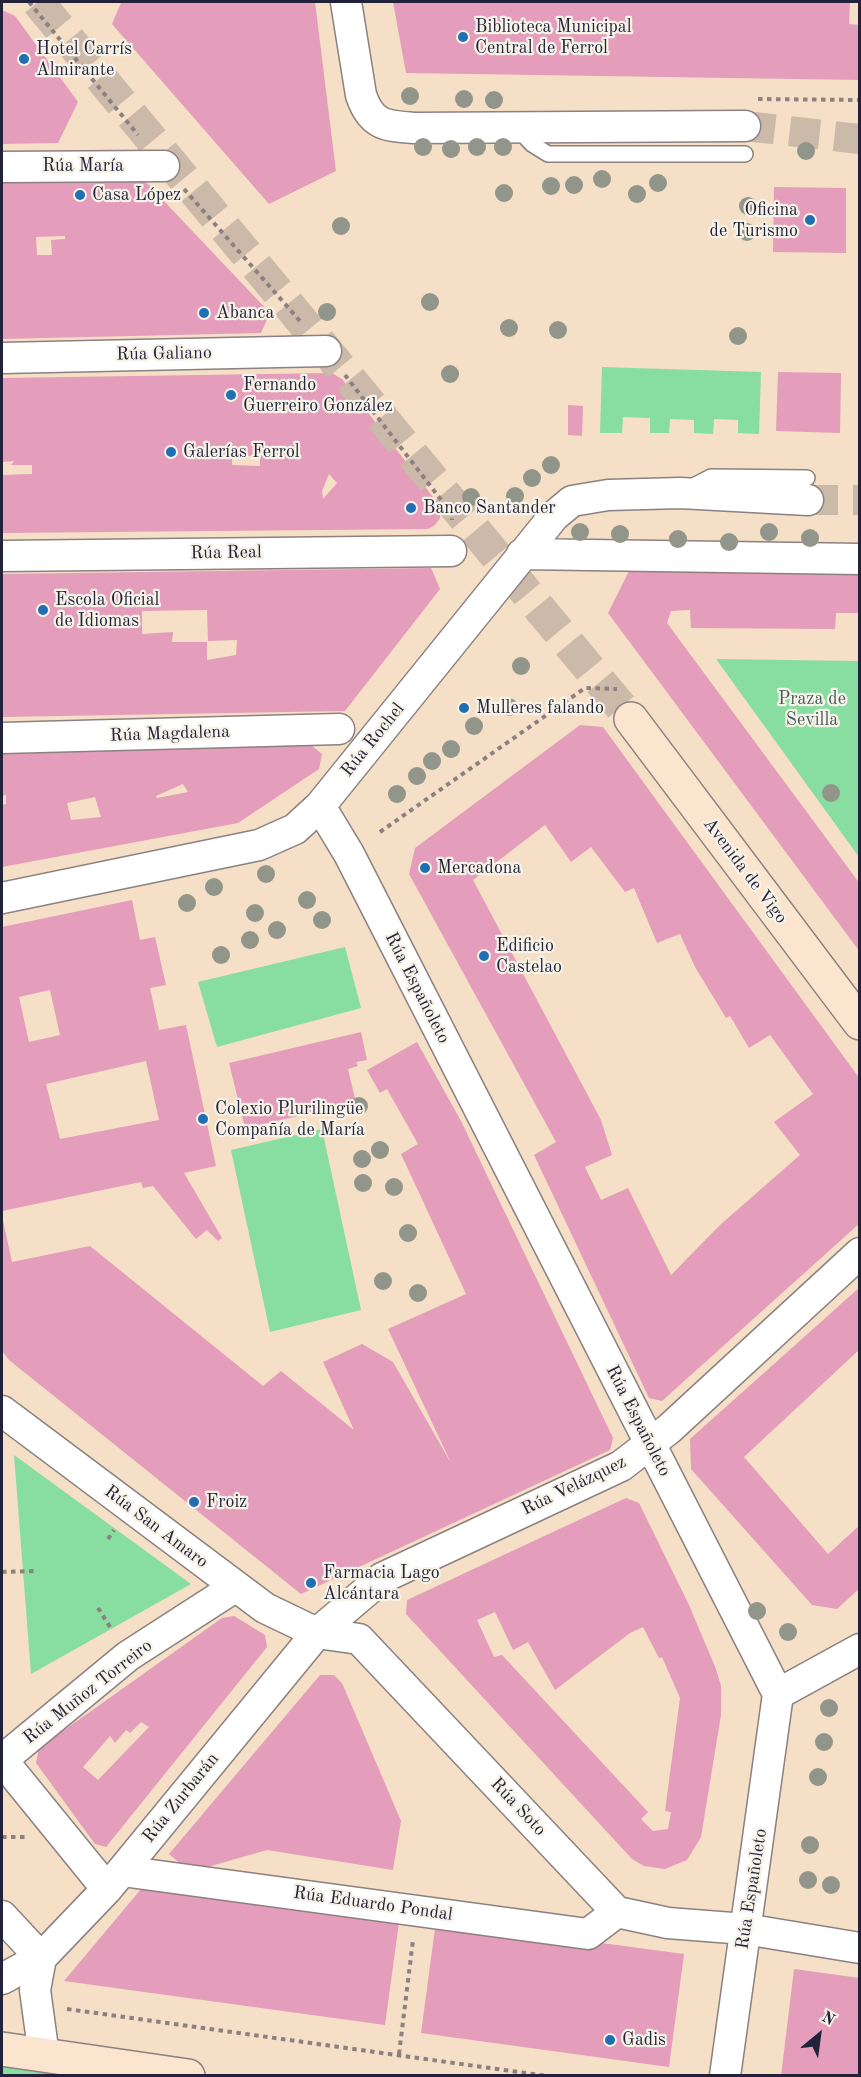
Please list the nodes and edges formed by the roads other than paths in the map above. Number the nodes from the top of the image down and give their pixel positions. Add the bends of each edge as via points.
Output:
1 (346, 2) edge
2 (745, 140) tunnel mouth
3 (164, 166) road end
4 (2, 167) edge
5 (326, 351) road end
6 (2, 358) edge
7 (807, 489) tunnel mouth
8 (451, 551) road end
9 (522, 554) junction
10 (2, 556) edge
11 (860, 559) edge
12 (626, 704) tunnel mouth
13 (339, 729) dead end
14 (2, 738) edge
15 (320, 806) junction
16 (2, 898) edge
17 (860, 1023) edge
18 (860, 1254) edge
19 (2, 1411) edge
20 (650, 1444) junction
21 (235, 1587) junction
22 (317, 1634) junction
23 (860, 1649) edge
24 (778, 1694) junction
25 (2, 1753) edge
26 (2, 1761) edge
27 (115, 1880) junction
28 (616, 1912) junction
29 (2, 1919) edge
30 (745, 1929) junction
31 (860, 1948) edge
32 (40, 1958) junction
33 (2, 1979) edge
34 (2, 2049) edge
35 (44, 2056) junction
36 (188, 2076) edge
37 (725, 2076) edge

1 - 2 street via 361,95 372,118 383,124
3 - 4 street, Rúa María
5 - 6 street, Rúa Galiano
7 - 9 street, Rúa Rochel via 608,495 572,501
8 - 10 street, Rúa Real
9 - 11 street
9 - 15 street, Rúa Rochel
12 - 17 main road, Avenida de Vigo
13 - 14 street, Rúa Magdalena
15 - 16 street, Rúa Rochel via 295,829 259,845
15 - 20 street, Rúa Españoleto via 349,854
18 - 20 street, Rúa Velázquez
19 - 21 street, Rúa San Amaro
20 - 22 street, Rúa Velázquez via 621,1466 382,1578
20 - 24 street, Rúa Españoleto
21 - 22 street, Rúa San Amaro via 265,1608
21 - 26 street, Rúa Muñoz Torreiro via 128,1656
22 - 27 street, Rúa Zurbarán
22 - 28 street, Rúa Soto via 359,1639
23 - 24 street
24 - 30 street, Rúa Españoleto
25 - 26 street
26 - 27 street
27 - 28 street, Rúa Eduardo Pondal via 417,1910 588,1934
27 - 32 street, Rúa Zurbarán
28 - 30 street via 668,1923
29 - 32 street
30 - 31 street
30 - 37 street, Rúa Españoleto
32 - 33 street, Rúa Zurbarán
32 - 35 street via 35,1990
34 - 35 main road
35 - 36 main road

